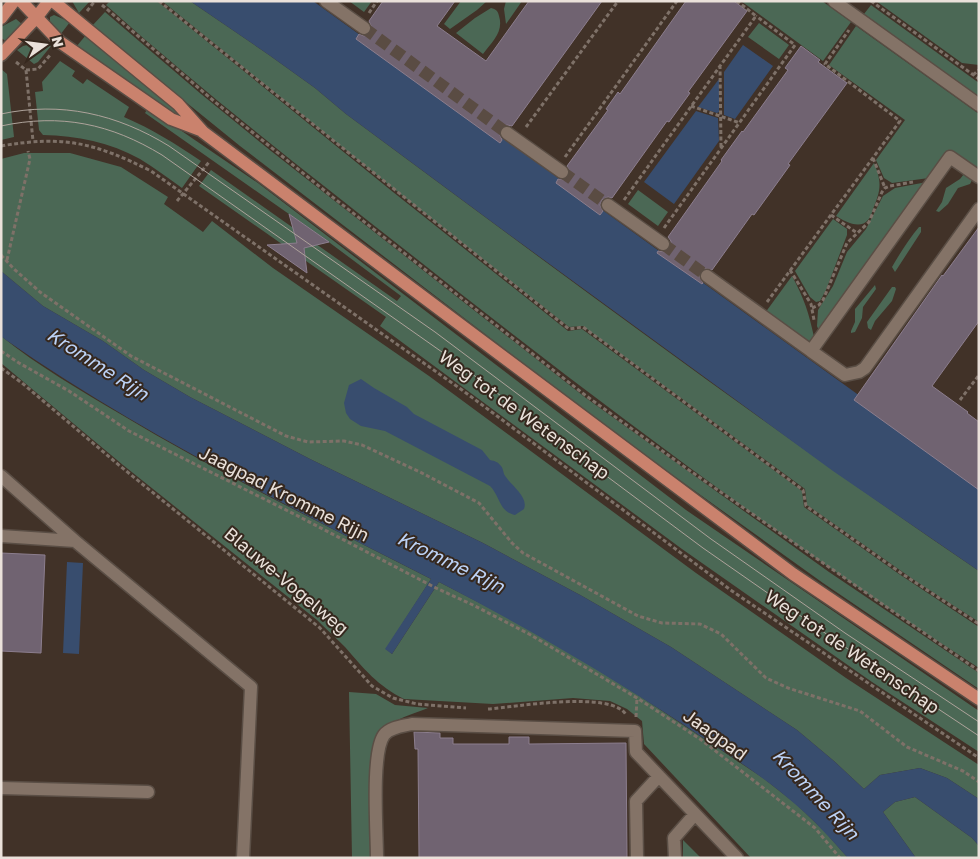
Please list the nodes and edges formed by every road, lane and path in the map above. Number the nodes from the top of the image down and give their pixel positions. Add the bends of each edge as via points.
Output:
1 (14, 1) edge
2 (21, 1) edge
3 (49, 1) edge
4 (53, 1) edge
5 (159, 1) edge
6 (326, 1) edge
7 (618, 1) edge
8 (677, 1) edge
9 (737, 1) edge
10 (834, 1) edge
11 (870, 1) edge
12 (102, 5) dead end
13 (756, 16) junction
14 (1, 18) edge
15 (36, 18) junction
16 (858, 18) junction
17 (364, 28) tunnel mouth
18 (3, 54) edge
19 (720, 65) junction
20 (979, 70) edge
21 (974, 75) junction
22 (979, 79) edge
23 (979, 105) edge
24 (691, 106) junction
25 (721, 116) junction
26 (740, 123) junction
27 (203, 132) junction
28 (512, 137) joint
29 (33, 141) junction
30 (1, 146) edge
31 (722, 148) junction
32 (28, 151) dead end
33 (873, 158) junction
34 (210, 161) dead end
35 (559, 170) joint
36 (979, 177) edge
37 (933, 180) junction
38 (886, 188) junction
39 (183, 194) junction
40 (177, 201) dead end
41 (612, 208) joint
42 (979, 209) edge
43 (831, 214) junction
44 (857, 233) junction
45 (660, 242) joint
46 (1, 255) edge
47 (7, 261) junction
48 (790, 270) junction
49 (708, 276) tunnel mouth
50 (812, 308) junction
51 (758, 313) junction
52 (821, 337) junction
53 (1, 351) edge
54 (811, 351) junction
55 (1, 368) edge
56 (979, 375) edge
57 (960, 400) dead end
58 (1, 476) edge
59 (1, 536) edge
60 (74, 540) junction
61 (979, 624) edge
62 (979, 671) edge
63 (638, 698) joint
64 (979, 700) edge
65 (472, 709) dead end
66 (481, 710) dead end
67 (635, 731) junction
68 (979, 758) edge
69 (659, 776) junction
70 (979, 782) edge
71 (1, 788) edge
72 (148, 792) dead end
73 (695, 814) junction
74 (243, 858) edge
75 (377, 858) edge
76 (636, 858) edge
77 (676, 858) edge
78 (737, 858) edge
79 (840, 858) edge

1 - 14 main road
2 - 15 main road, Weg tot de Wetenschap
3 - 15 main road
4 - 27 main road, Weg tot de Wetenschap via 178,104
5 - 61 path via 569,329 583,327 803,490 806,506
6 - 17 street
7 - 28 path
8 - 35 path
9 - 13 path
10 - 16 street
11 - 16 path
11 - 21 path
12 - 62 path via 222,109 585,395
13 - 19 path
13 - 26 path via 795,45
15 - 18 main road
15 - 27 main road, Weg tot de Wetenschap via 60,42 171,119
16 - 23 street
16 - 33 path via 824,64 900,120
18 - 29 path via 26,70
19 - 24 path
19 - 25 path
20 - 21 path
21 - 22 path
24 - 25 path
24 - 41 path
25 - 26 path
25 - 31 path
26 - 31 path
27 - 64 main road, Weg tot de Wetenschap via 793,574
28 - 35 street
29 - 30 path, Weg tot de Wetenschap
29 - 39 path, Weg tot de Wetenschap via 86,144 118,154 151,171
31 - 45 path
32 - 47 path via 30,159
33 - 38 path
33 - 43 path
34 - 39 path
36 - 37 street via 950,157
37 - 38 path
37 - 52 street
38 - 44 path via 869,222
39 - 40 path
39 - 68 path, Weg tot de Wetenschap via 462,390 732,591
41 - 45 street
42 - 54 street via 865,368 844,375
43 - 44 path
43 - 48 path
44 - 50 path via 847,243 823,300
46 - 47 path
47 - 70 path via 40,292 131,356 286,436 308,442 344,441 362,445 420,472 479,503 523,553 638,616 662,623 700,624 721,634 766,678 860,712 907,747 963,771
48 - 50 path
48 - 51 path
49 - 51 street
50 - 52 path
51 - 54 street
52 - 54 street
53 - 63 path, Jaagpad Kromme Rijn via 129,431 529,634
55 - 65 path, Blauwe-Vogelweg via 320,628 372,686 393,698 417,704
56 - 57 path
58 - 60 street
59 - 60 street
60 - 74 street via 252,687
63 - 79 path, Jaagpad via 700,739 815,828
66 - 67 path via 573,701 606,703 624,712
67 - 69 street via 636,752
67 - 75 street via 412,724 393,728 385,734 376,763
69 - 73 street
69 - 76 street via 636,801
71 - 72 street
73 - 77 street via 674,838
73 - 78 street

